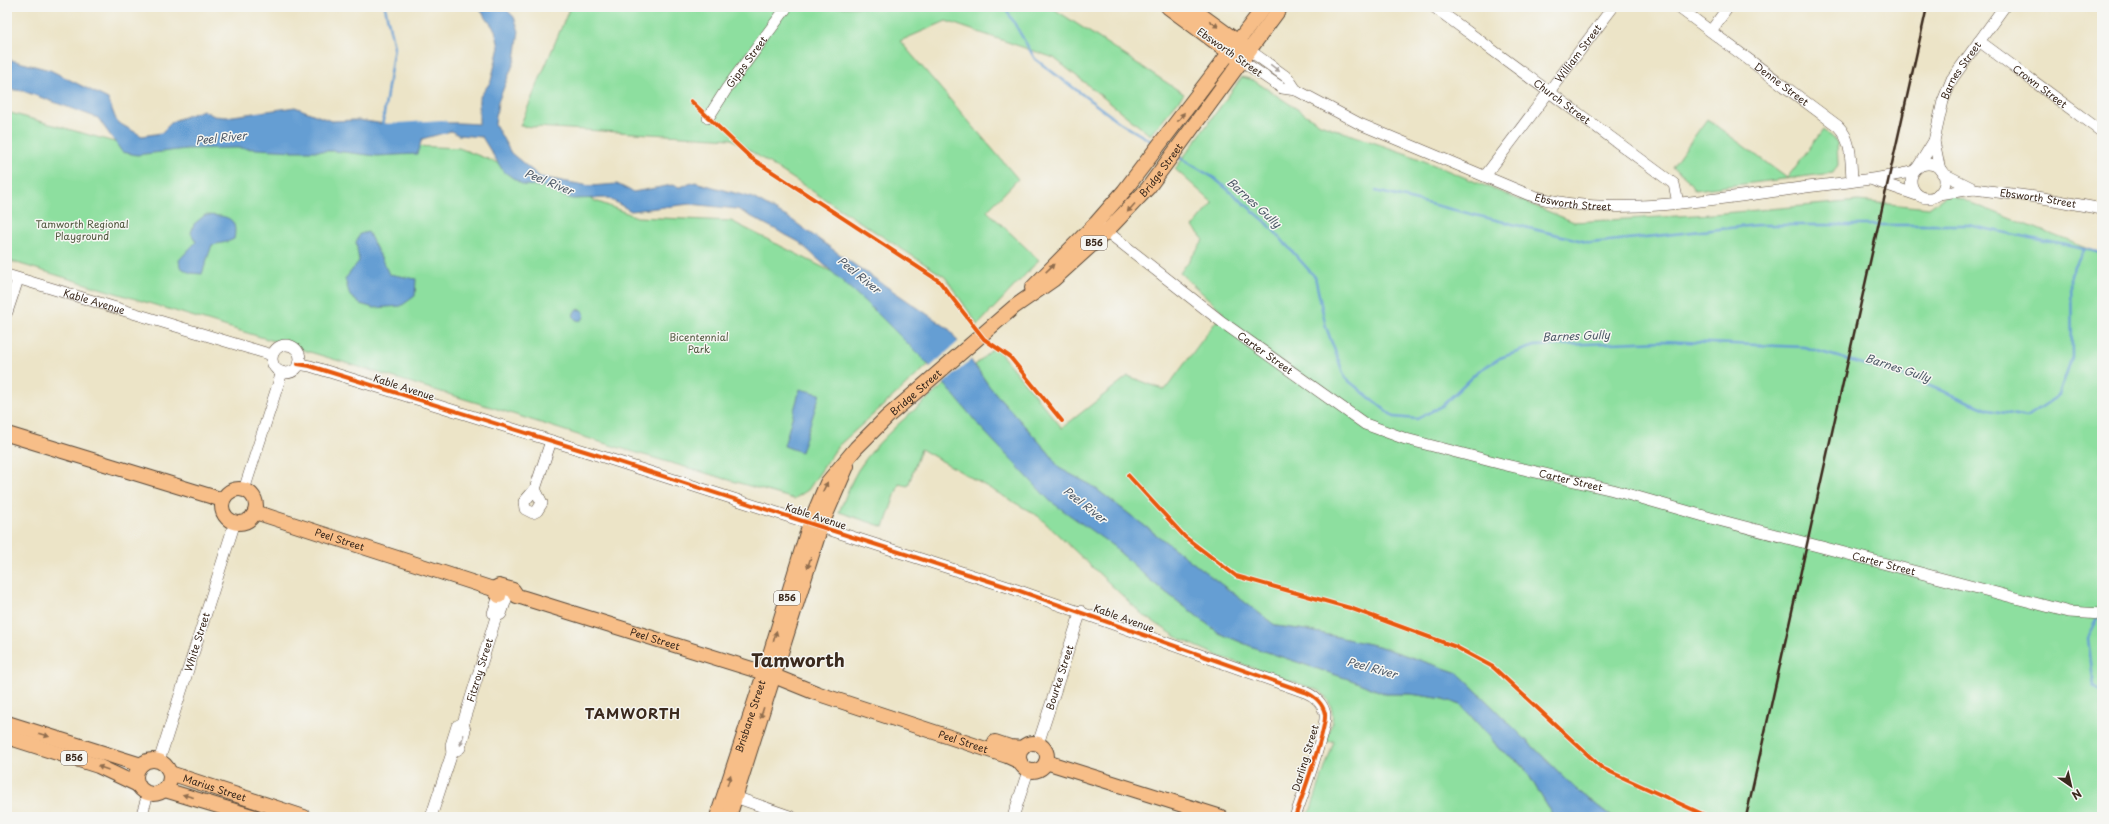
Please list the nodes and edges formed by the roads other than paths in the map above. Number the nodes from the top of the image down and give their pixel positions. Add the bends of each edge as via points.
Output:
1 (787, 7) edge
2 (1168, 7) edge
3 (1190, 7) edge
4 (1264, 7) edge
5 (1280, 7) edge
6 (1434, 7) edge
7 (1613, 7) edge
8 (1678, 7) edge
9 (1728, 7) edge
10 (2004, 7) edge
11 (1711, 31) junction
12 (1979, 41) junction
13 (1234, 47) junction
14 (1246, 56) junction
15 (1549, 92) junction
16 (708, 118) dead end
17 (2102, 132) edge
18 (1934, 141) junction
19 (1916, 169) junction
20 (1941, 171) junction
21 (1485, 176) junction
22 (1872, 180) junction
23 (1852, 181) junction
24 (1974, 189) junction
25 (1938, 194) junction
26 (1917, 195) junction
27 (1678, 203) junction
28 (2102, 209) edge
29 (1101, 227) junction
30 (12, 277) edge
31 (7, 312) edge
32 (272, 355) junction
33 (298, 364) junction
34 (282, 372) junction
35 (7, 434) edge
36 (551, 441) junction
37 (535, 489) dead end
38 (244, 490) junction
39 (223, 500) junction
40 (255, 512) junction
41 (235, 522) junction
42 (815, 524) junction
43 (504, 595) junction
44 (1081, 611) junction
45 (2102, 614) edge
46 (769, 675) junction
47 (793, 683) junction
48 (1321, 704) joint
49 (7, 723) edge
50 (7, 737) edge
51 (1038, 744) junction
52 (1022, 748) junction
53 (158, 761) junction
54 (1046, 762) junction
55 (141, 765) junction
56 (1024, 766) junction
57 (170, 773) junction
58 (143, 789) junction
59 (165, 790) junction
60 (735, 797) junction
61 (141, 817) edge
62 (255, 817) edge
63 (304, 817) edge
64 (431, 817) edge
65 (717, 817) edge
66 (729, 817) edge
67 (792, 817) edge
68 (1014, 817) edge
69 (1221, 817) edge
70 (1295, 817) edge

1 - 16 street, Gipps Street via 726,88
2 - 13 main road, Ebsworth Street
3 -> 13 main road, Ebsworth Street
4 - 13 main road, Bridge Street / B56
5 - 14 main road, Bridge Street / B56
6 - 15 street, Church Street
7 - 15 street, William Street
8 - 11 street, Denne Street
9 - 11 street
10 - 12 street, Barnes Street
11 - 23 street, Denne Street via 1843,131 1848,144
12 - 17 street, Crown Street
12 - 18 street, Barnes Street via 1958,69 1947,90
13 - 14 main road, Ebsworth Street
29 -> 13 main road, Bridge Street / B56 via 1149,158
14 - 21 street, Ebsworth Street via 1282,88 1296,90 1360,124
14 -> 29 main road, Bridge Street / B56 via 1129,210
15 - 21 street, William Street
15 - 27 street, Church Street via 1674,184
18 - 19 street, Barnes Street
18 - 20 street, Barnes Street
19 - 20 street via 1927,164
19 - 22 street, Ebsworth Street
19 - 26 street via 1910,181
20 - 24 street, Ebsworth Street
20 - 25 street via 1944,187
21 - 27 street, Ebsworth Street via 1527,194 1556,202 1606,205
22 - 23 street, Ebsworth Street
22 - 26 street, Ebsworth Street
23 - 27 street, Ebsworth Street
24 - 25 street, Ebsworth Street
24 - 28 street, Ebsworth Street
25 - 26 street via 1928,198
29 - 42 main road, Bridge Street / B56 via 1045,272 995,325 887,417 856,448 827,483
29 - 45 street, Carter Street via 1222,322 1365,424 1389,434 1613,490 1710,518 2082,614
30 - 31 street
30 - 32 street, Kable Avenue
32 - 33 street via 281,346 290,346 298,352
32 - 34 street via 275,368
33 - 34 street via 292,371
33 - 36 street, Kable Avenue
34 - 38 street
35 - 39 main road
36 - 37 street
36 - 42 street, Kable Avenue
38 - 39 main road via 231,492
38 - 40 main road via 253,497
39 - 41 main road via 223,512
40 - 41 main road via 246,521
40 - 43 main road, Peel Street
41 - 53 street, White Street
42 - 44 street, Kable Avenue
42 - 46 main road, Brisbane Street / B56
43 - 46 main road, Peel Street
43 - 64 street, Fitzroy Street via 493,613 496,617 463,724 457,726 451,745 452,754
44 - 48 street, Kable Avenue via 1305,692
44 - 51 street, Bourke Street
46 - 47 main road, Peel Street
46 -> 60 main road, Brisbane Street / B56
65 -> 46 main road, Brisbane Street / B56
47 - 52 main road, Peel Street via 818,687 1010,747
47 - 56 main road, Peel Street via 816,694 1000,753
48 - 70 street, Darling Street via 1325,720
49 -> 55 main road, B56
58 -> 50 main road, B56 via 98,766
51 - 52 main road via 1029,744
51 - 54 main road via 1047,754
52 - 56 main road via 1020,753
53 - 55 main road via 149,761
53 - 57 main road via 164,763
54 - 56 main road via 1037,771
54 - 69 main road
55 - 58 main road via 136,775
56 - 68 street
57 - 59 main road via 170,782
57 - 63 main road, Marius Street
58 - 59 main road via 154,794
58 - 61 street
62 -> 59 main road, Marius Street
60 - 66 main road, Brisbane Street / B56
60 - 67 street

